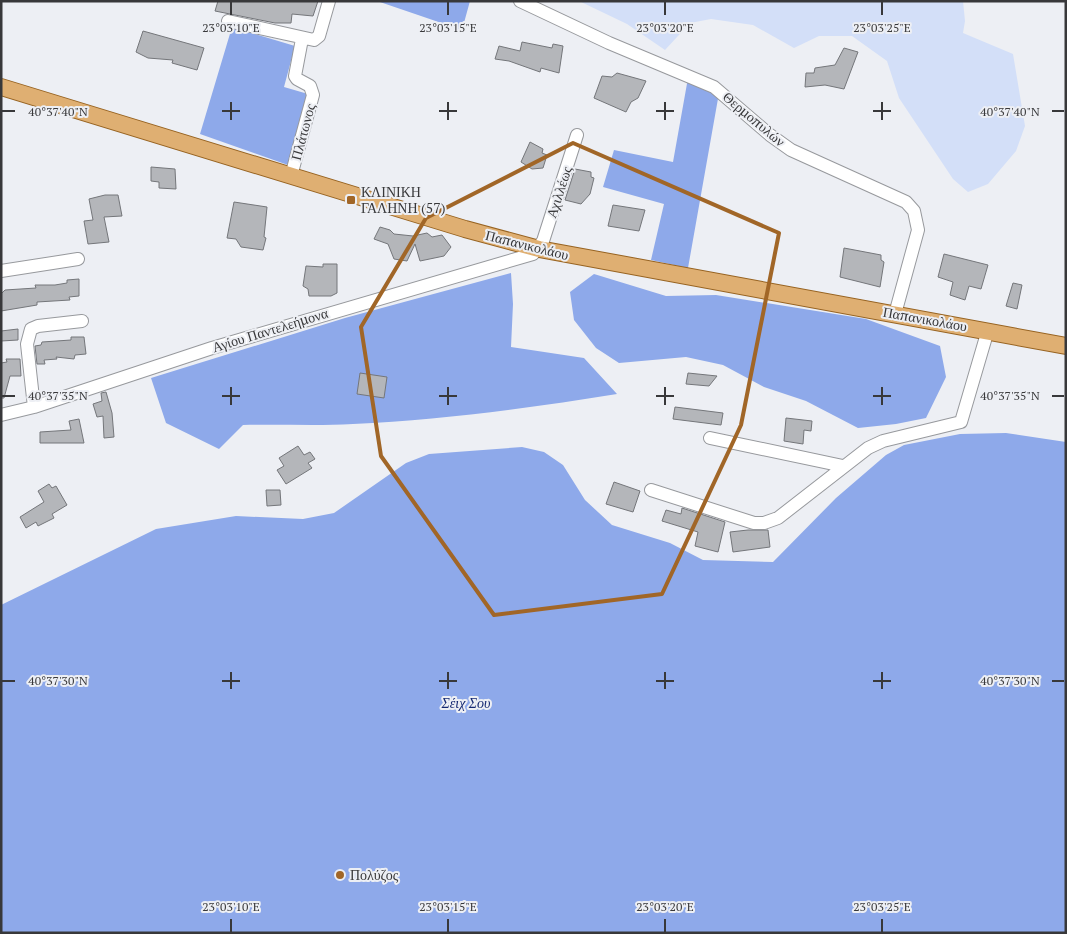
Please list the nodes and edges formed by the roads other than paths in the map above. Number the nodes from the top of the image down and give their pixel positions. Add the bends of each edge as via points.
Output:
1 (329, 1) edge
2 (520, 1) edge
3 (228, 21) dead end
4 (302, 39) junction
5 (1, 87) edge
6 (577, 135) dead end
7 (291, 176) junction
8 (539, 249) junction
9 (78, 259) dead end
10 (1, 271) edge
11 (895, 314) junction
12 (82, 322) dead end
13 (988, 330) junction
14 (1066, 346) edge
15 (34, 407) junction
16 (1, 415) edge
17 (710, 438) dead end
18 (843, 466) junction
19 (650, 490) dead end

1 - 4 street via 317,39
2 - 11 street, Θερμοπυλών via 714,87 791,150 906,202 914,211 918,230
3 - 4 street
4 - 7 street, Πλάτωνος via 295,76 310,86 313,95
5 - 7 main road, Παπανικολάου
6 - 8 street, Αχιλλέως
7 - 8 main road, Παπανικολάου
8 - 11 main road, Παπανικολάου
8 - 15 street, Αγίου Παντελεήμονα via 529,256 231,342
9 - 10 street
11 - 13 main road, Παπανικολάου
12 - 15 street via 31,329 27,344
13 - 14 main road, Παπανικολάου
13 - 18 street via 961,422 883,441
15 - 16 street, Αγίου Παντελεήμονα
17 - 18 street
18 - 19 street via 778,518 764,523 754,523

